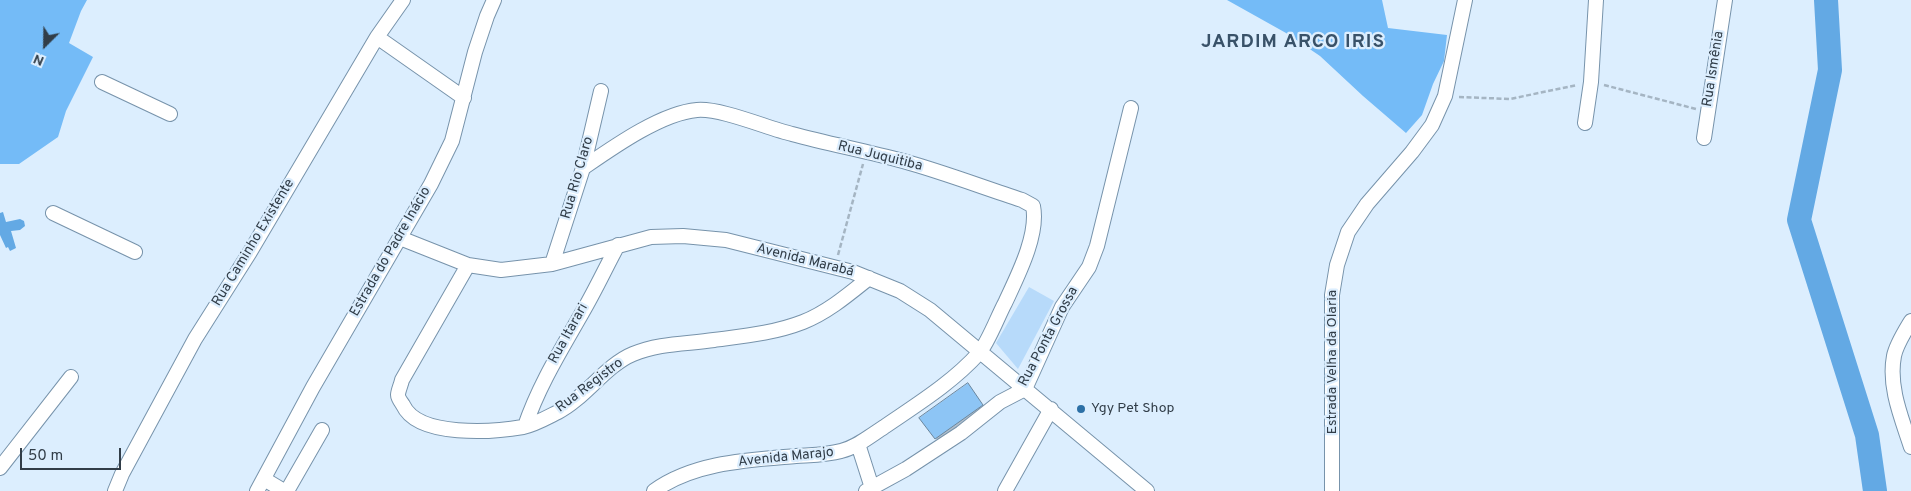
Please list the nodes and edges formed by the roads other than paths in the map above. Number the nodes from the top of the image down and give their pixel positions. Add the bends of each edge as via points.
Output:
1 (403, 0) edge
2 (494, 0) edge
3 (1466, 0) edge
4 (1596, 0) edge
5 (1725, 0) edge
6 (377, 38) junction
7 (102, 82) dead end
8 (601, 91) dead end
9 (464, 98) junction
10 (1132, 108) dead end
11 (170, 114) dead end
12 (1585, 123) dead end
13 (1704, 138) dead end
14 (583, 168) junction
15 (53, 213) dead end
16 (400, 238) junction
17 (618, 245) junction
18 (135, 252) dead end
19 (552, 264) junction
20 (468, 265) junction
21 (870, 278) junction
22 (1911, 321) edge
23 (980, 352) junction
24 (71, 377) dead end
25 (1025, 389) junction
26 (1050, 410) junction
27 (526, 426) junction
28 (322, 430) dead end
29 (858, 444) junction
30 (1911, 448) edge
31 (0, 468) edge
32 (264, 479) junction
33 (871, 490) edge
34 (115, 491) edge
35 (257, 491) edge
36 (286, 491) edge
37 (654, 491) edge
38 (1005, 491) edge
39 (1147, 491) edge
40 (1332, 491) edge

1 - 6 street, Rua Caminho Existente
2 - 9 street, Estrada do Padre Inácio via 475,52
3 - 40 street, Estrada Velha da Olaria via 1445,96 1432,125 1348,232 1337,265 1332,295
4 - 12 street
5 - 13 street, Rua Ismênia
6 - 9 street
6 - 34 street, Rua Caminho Existente via 195,339
7 - 11 street
8 - 14 street, Rua Rio Claro
9 - 16 street, Estrada do Padre Inácio via 452,141
10 - 25 street, Rua Ponta Grossa via 1097,246 1089,267 1062,307
14 - 19 street, Rua Rio Claro
14 - 23 street, Rua Juquitiba via 648,128 680,113 698,110 720,112 791,134 902,160 1022,200 1032,206 1034,222 1030,243
15 - 18 street
16 - 20 street, Avenida Marabá
16 - 32 street, Estrada do Padre Inácio
17 - 19 street, Avenida Marabá
17 - 21 street, Avenida Marabá via 651,237 726,240
17 - 27 street, Rua Itarari via 542,383
19 - 20 street, Avenida Marabá via 501,270
20 - 27 street, Rua Registro via 402,380 398,396 406,411 421,422 444,429 493,431
21 - 23 street, Avenida Marabá via 900,291 930,310
21 - 27 street, Rua Registro via 833,306 776,331 655,346 631,355 559,411
22 - 30 street via 1894,356 1893,383
23 - 25 street, Avenida Marabá
23 - 29 street, Avenida Marajo via 947,382
24 - 31 street
25 - 26 street, Avenida Marabá
25 - 33 street, Rua Ponta Grossa via 1000,402 961,433
26 - 38 street
26 - 39 street, Avenida Marabá
28 - 36 street
29 - 33 street
29 - 37 street, Avenida Marajo via 841,452 749,460 709,468 685,475
32 - 35 street, Estrada do Padre Inácio
32 - 36 street

